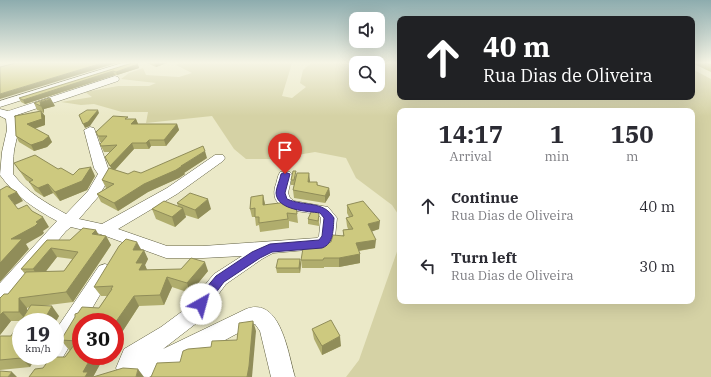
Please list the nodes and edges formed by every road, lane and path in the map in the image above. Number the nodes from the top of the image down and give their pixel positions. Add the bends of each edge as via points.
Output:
1 (79, 81) edge
2 (109, 81) edge
3 (2, 110) edge
4 (95, 133) edge
5 (219, 158) dead end
6 (285, 174) dead end
7 (68, 221) junction
8 (104, 230) junction
9 (119, 248) junction
10 (270, 248) junction
11 (0, 296) edge
12 (64, 336) edge
13 (283, 377) edge

1 - 3 street
2 - 3 street
3 - 7 street via 11,119 14,133 6,164 6,174 10,181 44,208
4 - 7 street via 104,178
5 - 8 street via 172,192
6 - 10 street via 280,193 283,201 323,210 329,218 327,237 322,244
7 - 8 street
7 - 11 street
8 - 9 street
9 - 10 street via 166,252
9 - 12 street
10 - 13 street via 220,279 191,316 132,356 127,368 135,372 253,315 261,316 270,328

